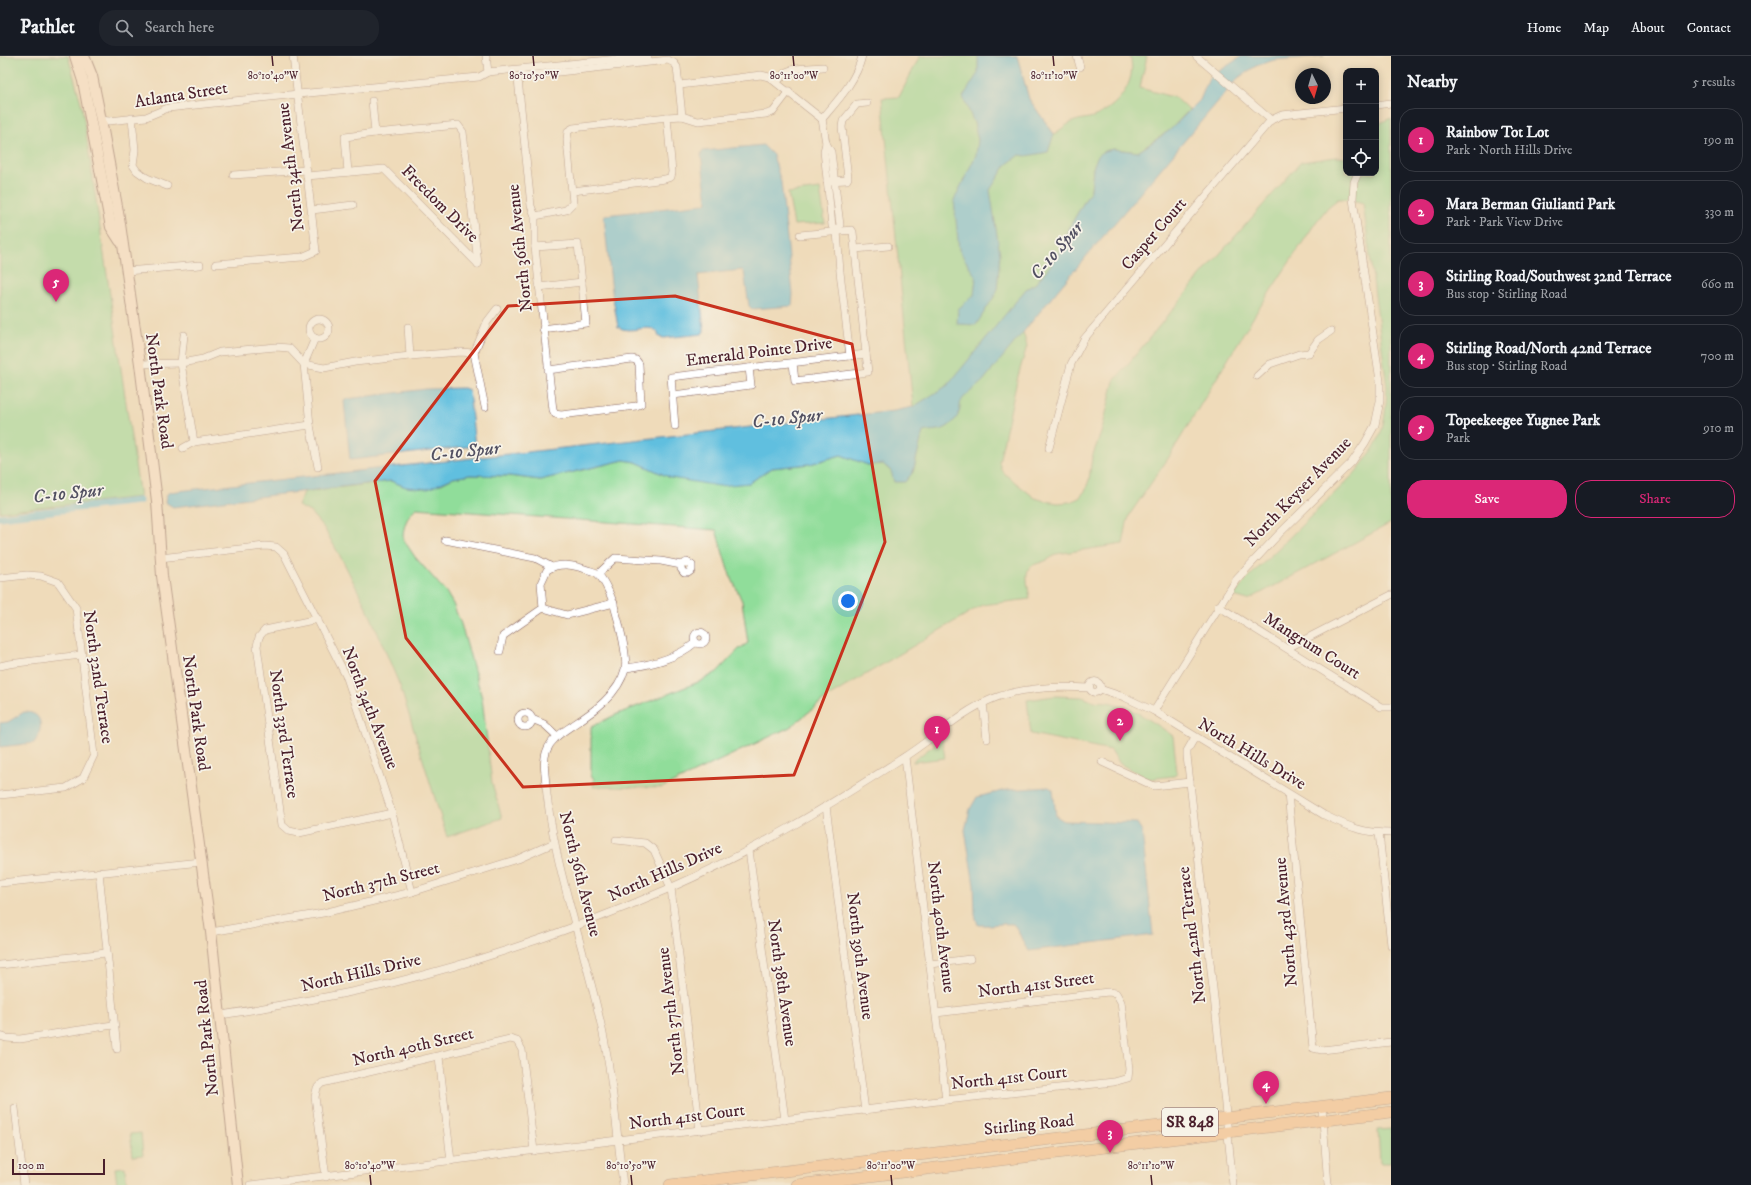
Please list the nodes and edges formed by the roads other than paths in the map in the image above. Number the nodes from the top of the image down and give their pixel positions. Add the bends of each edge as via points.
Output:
1 (74, 56) edge
2 (84, 56) edge
3 (293, 56) edge
4 (486, 56) edge
5 (648, 56) edge
6 (862, 56) edge
7 (1077, 56) edge
8 (1196, 56) edge
9 (823, 67) dead end
10 (1080, 67) dead end
11 (488, 72) junction
12 (777, 82) junction
13 (680, 85) junction
14 (789, 91) junction
15 (298, 94) junction
16 (372, 101) dead end
17 (867, 103) dead end
18 (1391, 103) edge
19 (1379, 104) edge
20 (1343, 108) edge
21 (682, 116) junction
22 (667, 117) junction
23 (132, 118) junction
24 (822, 119) junction
25 (101, 120) junction
26 (1271, 120) junction
27 (375, 133) junction
28 (348, 172) junction
29 (307, 173) junction
30 (233, 175) dead end
31 (1357, 176) edge
32 (831, 180) junction
33 (167, 186) dead end
34 (573, 191) junction
35 (353, 205) dead end
36 (312, 210) junction
37 (535, 216) junction
38 (837, 230) junction
39 (800, 235) dead end
40 (122, 244) junction
41 (888, 246) dead end
42 (535, 247) junction
43 (855, 249) junction
44 (216, 264) dead end
45 (200, 265) dead end
46 (126, 271) junction
47 (582, 282) junction
48 (539, 287) junction
49 (497, 309) dead end
50 (408, 327) dead end
51 (543, 329) junction
52 (1331, 331) dead end
53 (184, 335) dead end
54 (315, 338) dead end
55 (474, 353) junction
56 (866, 354) junction
57 (410, 356) junction
58 (850, 356) junction
59 (181, 363) junction
60 (793, 363) junction
61 (140, 364) junction
62 (304, 364) junction
63 (749, 368) junction
64 (548, 370) junction
65 (1256, 376) dead end
66 (673, 394) junction
67 (485, 407) dead end
68 (310, 425) junction
69 (675, 426) dead end
70 (194, 442) junction
71 (183, 448) dead end
72 (1049, 448) dead end
73 (318, 467) dead end
74 (444, 540) dead end
75 (160, 558) junction
76 (681, 565) dead end
77 (552, 567) junction
78 (598, 574) junction
79 (0, 578) edge
80 (1391, 595) edge
81 (614, 603) junction
82 (1218, 606) junction
83 (543, 608) junction
84 (318, 619) junction
85 (696, 642) dead end
86 (1288, 648) junction
87 (500, 651) dead end
88 (81, 655) junction
89 (0, 666) edge
90 (626, 668) junction
91 (983, 703) junction
92 (1391, 707) edge
93 (1154, 711) junction
94 (532, 719) dead end
95 (557, 736) junction
96 (1195, 737) junction
97 (987, 739) dead end
98 (904, 757) junction
99 (1102, 762) dead end
100 (1190, 782) junction
101 (1288, 794) junction
102 (0, 795) edge
103 (826, 806) junction
104 (392, 813) junction
105 (1379, 833) junction
106 (1391, 833) edge
107 (616, 840) dead end
108 (554, 843) junction
109 (750, 850) junction
110 (201, 862) junction
111 (99, 872) junction
112 (0, 883) edge
113 (671, 888) junction
114 (412, 892) junction
115 (577, 926) junction
116 (211, 932) junction
117 (1391, 945) edge
118 (106, 953) junction
119 (970, 959) dead end
120 (930, 964) junction
121 (0, 965) edge
122 (936, 1013) junction
123 (221, 1015) junction
124 (113, 1024) junction
125 (0, 1036) edge
126 (1391, 1042) edge
127 (116, 1048) dead end
128 (439, 1057) junction
129 (1128, 1078) joint
130 (1391, 1098) edge
131 (946, 1100) junction
132 (1322, 1107) junction
133 (14, 1108) dead end
134 (865, 1111) junction
135 (1391, 1112) edge
136 (1227, 1118) junction
137 (785, 1120) junction
138 (1323, 1121) junction
139 (700, 1130) junction
140 (1229, 1132) junction
141 (618, 1141) junction
142 (995, 1146) junction
143 (534, 1151) junction
144 (908, 1156) junction
145 (996, 1160) junction
146 (451, 1161) junction
147 (892, 1173) junction
148 (326, 1177) junction
149 (24, 1185) edge
150 (238, 1185) edge
151 (250, 1185) edge
152 (623, 1185) edge
153 (670, 1185) edge
154 (797, 1185) edge
155 (1233, 1185) edge
156 (1328, 1185) edge

1 - 40 street, North Park Road via 83,81 111,226
2 - 25 street, North Park Road via 92,76
3 - 15 street, North 34th Avenue
4 - 11 street
5 - 11 street, Atlanta Street
6 - 24 street via 857,72 846,91
7 - 10 street
8 - 26 street
9 - 12 street via 794,69 786,72
11 - 15 street, Atlanta Street via 479,77
12 - 13 street via 762,76
12 - 14 street
13 - 21 street
13 - 37 street, North 36th Avenue via 677,67 668,60 522,76 518,79 531,206
14 - 21 street via 773,112 766,114 698,121
14 - 24 street
15 - 23 street, Atlanta Street via 168,108 146,117
15 - 29 street, North 34th Avenue
16 - 27 street
17 - 32 street via 856,104 843,121 848,178
18 - 19 street
20 - 26 street via 1282,115
21 - 22 street
22 - 34 street via 671,176 665,179
22 - 34 street via 573,128 568,131
23 - 25 street, Atlanta Street
23 - 33 street via 135,150 133,165 147,178
24 - 32 street, Emerald Pointe Drive via 826,143 824,151
25 - 40 street, North Park Road
26 - 72 street, Casper Court via 1084,339 1071,364
27 - 28 street via 345,137
27 - 28 street, Freedom Drive via 458,125 463,132 478,264 384,169
28 - 29 street, Freedom Drive
29 - 30 street, Freedom Drive
29 - 36 street, North 34th Avenue
31 - 82 street, North Keyser Avenue via 1353,199 1380,381 1380,402 1375,425 1352,462 1236,580
32 - 38 street, Emerald Pointe Drive via 840,225
34 - 37 street via 574,203 566,210
35 - 36 street
36 - 44 street, North 34th Avenue via 316,251 302,257
37 - 42 street, North 36th Avenue
38 - 39 street
38 - 43 street via 852,230
38 - 58 street, Emerald Pointe Drive
40 - 46 street, North Park Road
41 - 43 street
42 - 47 street via 578,244
42 - 48 street, North 36th Avenue
43 - 56 street
45 - 46 street
46 - 61 street, North Park Road
47 - 48 street
47 - 51 street via 586,323
48 - 51 street, North 36th Avenue
49 - 55 street via 487,322
50 - 57 street
51 - 64 street, North 36th Avenue
52 - 65 street via 1318,340 1309,353 1270,364
53 - 59 street
54 - 62 street
55 - 57 street
55 - 67 street
56 - 58 street, Emerald Pointe Drive
56 - 60 street via 868,372 795,381
57 - 62 street via 324,368
58 - 60 street, Emerald Pointe Drive
59 - 61 street
59 - 62 street via 203,360 220,352 276,347 289,348
59 - 70 street
60 - 63 street, Emerald Pointe Drive
61 - 75 street, North Park Road via 157,501
62 - 68 street
63 - 66 street, Emerald Pointe Drive via 671,377
63 - 66 street via 751,386
64 - 64 street, North 36th Avenue via 555,414 641,404 639,364 636,360
66 - 69 street
68 - 70 street
68 - 73 street
70 - 71 street
74 - 77 street via 535,558
75 - 84 street, North 34th Avenue via 265,546 276,547 284,554
75 - 110 street, North Park Road
76 - 78 street via 614,558
77 - 78 street via 562,564 577,566
77 - 83 street via 547,570 541,583
78 - 81 street
79 - 88 street, North 32nd Terrace via 41,576 58,582 76,608
80 - 86 street
81 - 83 street via 567,615
81 - 90 street via 622,634
82 - 86 street, Mangrum Court
82 - 93 street, North Keyser Avenue
83 - 87 street via 503,636
84 - 104 street, North 34th Avenue via 347,678
84 - 104 street, North 33rd Terrace via 265,630 259,637 257,646 282,825 290,831 299,833
85 - 90 street via 685,652 649,665
86 - 92 street, Mangrum Court via 1381,707
88 - 89 street
88 - 102 street, North 32nd Terrace via 94,755 84,778 66,788
90 - 95 street, North 36th Avenue via 614,692 593,712
91 - 93 street, North Hills Drive via 1008,693 1032,689 1089,688 1094,693 1100,689 1124,697
91 - 97 street
91 - 98 street, North Hills Drive
93 - 96 street, North Hills Drive
94 - 95 street via 544,724
95 - 108 street, North 36th Avenue via 547,750 544,763 546,799
96 - 100 street, North 42nd Terrace via 1187,751
96 - 101 street, North Hills Drive
98 - 103 street, North Hills Drive
98 - 120 street, North 40th Avenue
99 - 100 street via 1154,786
100 - 136 street, North 42nd Terrace
101 - 105 street, North Hills Drive via 1353,829
101 - 126 street, North 43rd Avenue via 1313,1048 1322,1050
103 - 109 street, North Hills Drive
103 - 134 street, North 39th Avenue
104 - 114 street, North 34th Avenue
105 - 106 street, North Hills Drive
105 - 117 street
107 - 113 street, North 37th Avenue via 645,843 654,850
108 - 114 street, North 37th Street via 518,859
108 - 115 street, North 36th Avenue
109 - 113 street, North Hills Drive
109 - 137 street, North 38th Avenue
110 - 111 street
110 - 116 street, North Park Road
111 - 112 street
111 - 118 street
113 - 115 street, North Hills Drive
113 - 139 street, North 37th Avenue
114 - 116 street, North 37th Street via 323,913
115 - 123 street, North Hills Drive via 500,953 386,984 298,1003
115 - 141 street, North 36th Avenue via 602,1029
116 - 123 street, North Park Road
118 - 121 street
118 - 124 street
119 - 120 street
120 - 122 street, North 40th Avenue
122 - 129 street, North 41st Street via 1116,993 1121,1002
122 - 131 street, North 40th Avenue
123 - 150 street, North Park Road
124 - 125 street via 20,1039
124 - 127 street
128 - 143 street, North 40th Street via 510,1039 517,1041 522,1050
128 - 146 street
128 - 148 street, North 40th Street via 322,1083 317,1088 316,1098
129 - 131 street, North 41st Court via 1114,1082
130 - 132 main road, Stirling Road / SR 848
131 - 134 street, North 41st Court
132 - 136 main road, Stirling Road / SR 848
132 - 138 street
133 - 149 street
134 - 137 street, North 41st Court
135 - 138 main road, Stirling Road / SR 848
136 - 140 street, North 42nd Terrace
136 - 142 main road, Stirling Road / SR 848
137 - 139 street, North 41st Court
138 - 140 main road, Stirling Road / SR 848
138 - 156 street
139 - 141 street, North 41st Court
140 - 145 main road, Stirling Road / SR 848
140 - 155 street, North 42nd Terrace
141 - 143 street, North 41st Court
141 - 152 street, North 36th Avenue
142 - 144 main road, Stirling Road / SR 848
142 - 145 main road
143 - 146 street, North 41st Court
144 - 147 main road via 906,1164
144 - 153 main road, Stirling Road / SR 848
145 - 147 main road, Stirling Road / SR 848
146 - 148 street, North 41st Court
147 - 154 main road, Stirling Road / SR 848
148 - 151 street, North 41st Court

